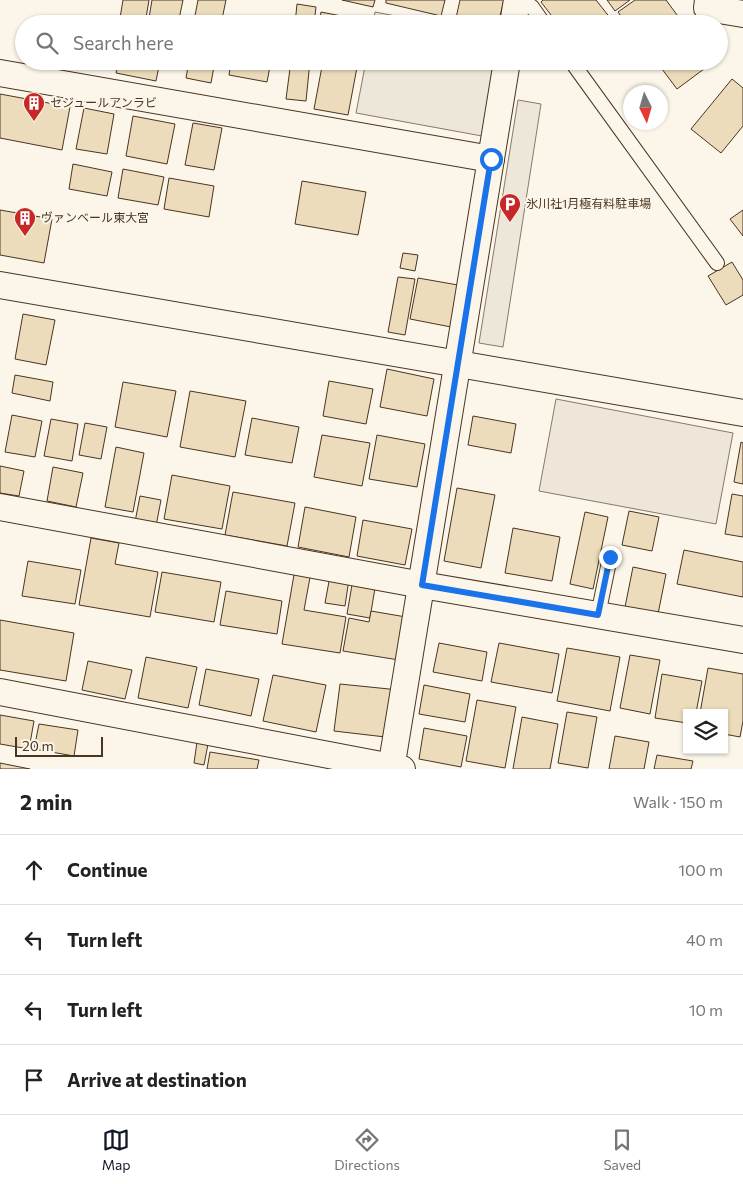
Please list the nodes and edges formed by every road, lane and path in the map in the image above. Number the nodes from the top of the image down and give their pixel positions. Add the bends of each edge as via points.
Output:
1 (517, 0) edge
2 (522, 0) edge
3 (705, 3) edge
4 (743, 14) edge
5 (514, 15) edge
6 (538, 15) edge
7 (506, 70) edge
8 (578, 70) edge
9 (0, 74) edge
10 (491, 159) junction
11 (717, 263) dead end
12 (0, 285) edge
13 (458, 364) junction
14 (743, 412) edge
15 (0, 507) edge
16 (610, 557) dead end
17 (422, 585) junction
18 (598, 615) junction
19 (743, 640) edge
20 (0, 692) edge
21 (395, 768) edge

1 - 5 street
2 - 6 lane
3 - 4 street
7 - 10 street
8 - 11 lane
9 - 10 street
10 - 13 street
12 - 13 street
13 - 14 street
13 - 17 street
15 - 17 street
16 - 18 lane
17 - 18 street
17 - 21 street
18 - 19 street
20 - 21 street

